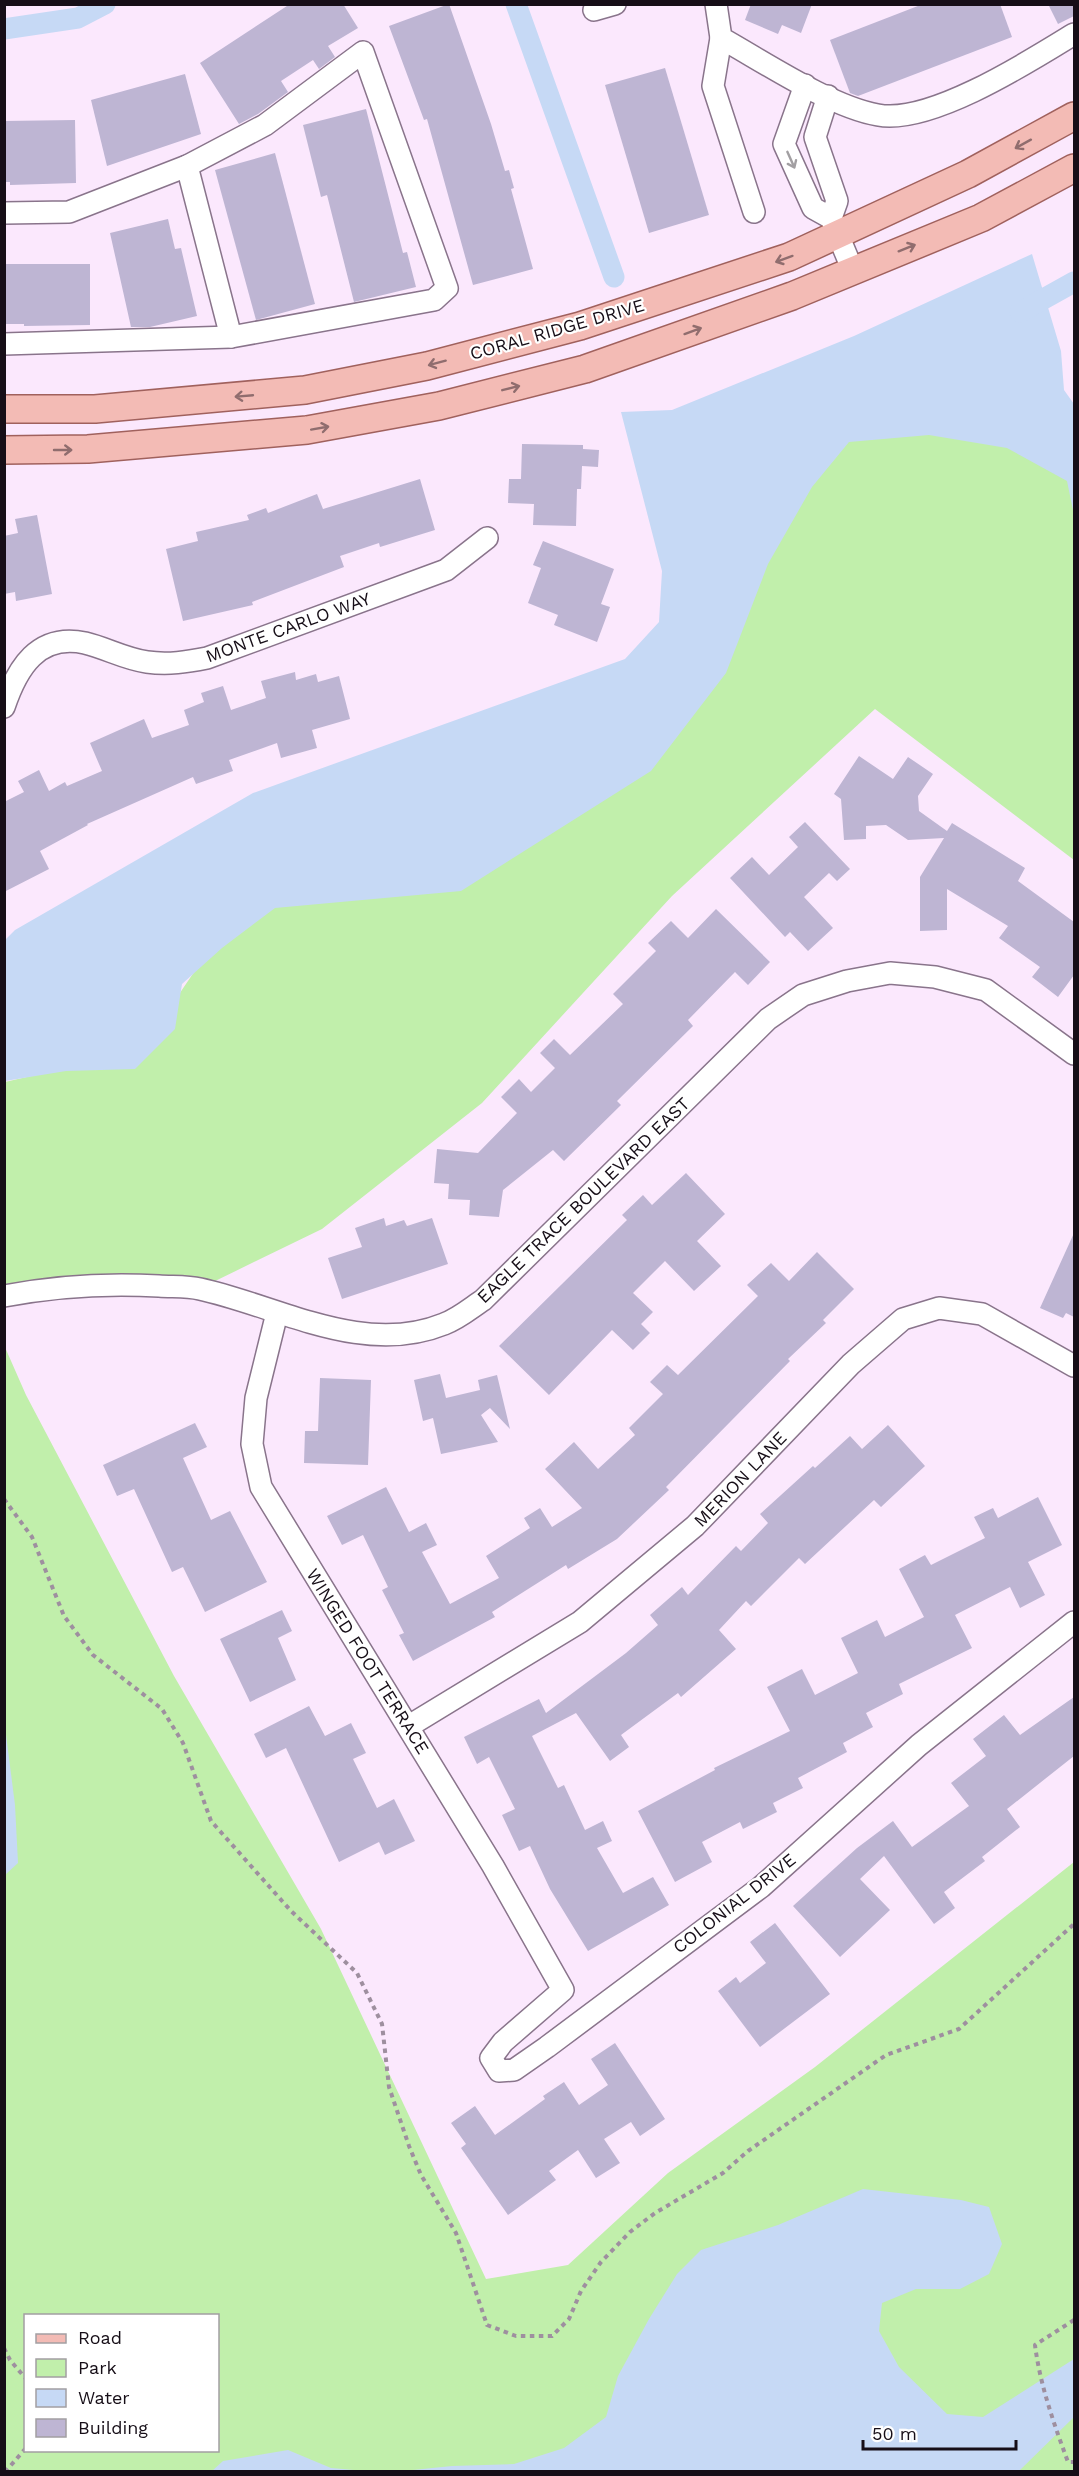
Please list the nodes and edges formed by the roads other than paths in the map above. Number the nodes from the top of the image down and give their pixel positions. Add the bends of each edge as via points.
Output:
1 (716, 4) edge
2 (1074, 34) edge
3 (721, 38) junction
4 (806, 86) junction
5 (828, 96) junction
6 (1074, 116) edge
7 (188, 166) junction
8 (1074, 168) edge
9 (754, 212) dead end
10 (4, 213) edge
11 (834, 226) junction
12 (853, 271) junction
13 (231, 337) junction
14 (4, 344) edge
15 (4, 409) edge
16 (4, 450) edge
17 (487, 538) dead end
18 (4, 707) edge
19 (1074, 1054) edge
20 (4, 1296) edge
21 (277, 1313) junction
22 (1074, 1366) edge
23 (1074, 1622) edge
24 (409, 1726) junction
25 (563, 1990) joint

1 - 3 street
2 - 5 street via 985,88 913,113 879,116
3 - 4 street
3 - 9 street via 713,86
4 - 5 street
4 -> 11 street via 784,144 813,208
5 - 11 street via 815,137 837,201
6 -> 11 main road, CORAL RIDGE DRIVE via 968,174
7 - 10 street via 69,212
7 - 13 street
7 - 13 street via 265,125 363,52 447,288 434,300
12 -> 8 main road via 981,218
11 - 12 street
11 -> 15 main road, CORAL RIDGE DRIVE via 789,257 580,326 427,366 304,390 95,409
16 -> 12 main road via 88,449 307,430 438,406 585,369
13 - 14 street
17 - 18 street, MONTE CARLO WAY via 446,570 207,658 176,664 147,662 85,643 55,642 27,658
19 - 21 street, EAGLE TRACE BOULEVARD EAST via 986,990 935,977 890,973 802,995 768,1019 483,1300 445,1324 401,1335 353,1332
20 - 21 street, EAGLE TRACE BOULEVARD EAST via 50,1287 124,1284 199,1288
21 - 24 street, WINGED FOOT TERRACE via 256,1398 252,1444 261,1487
22 - 24 street, MERION LANE via 981,1314 939,1308 903,1319 851,1364 695,1526 580,1622
23 - 25 street, COLONIAL DRIVE via 919,1745 761,1887 547,2047 514,2070 499,2071 491,2058 503,2042
24 - 25 street, WINGED FOOT TERRACE

